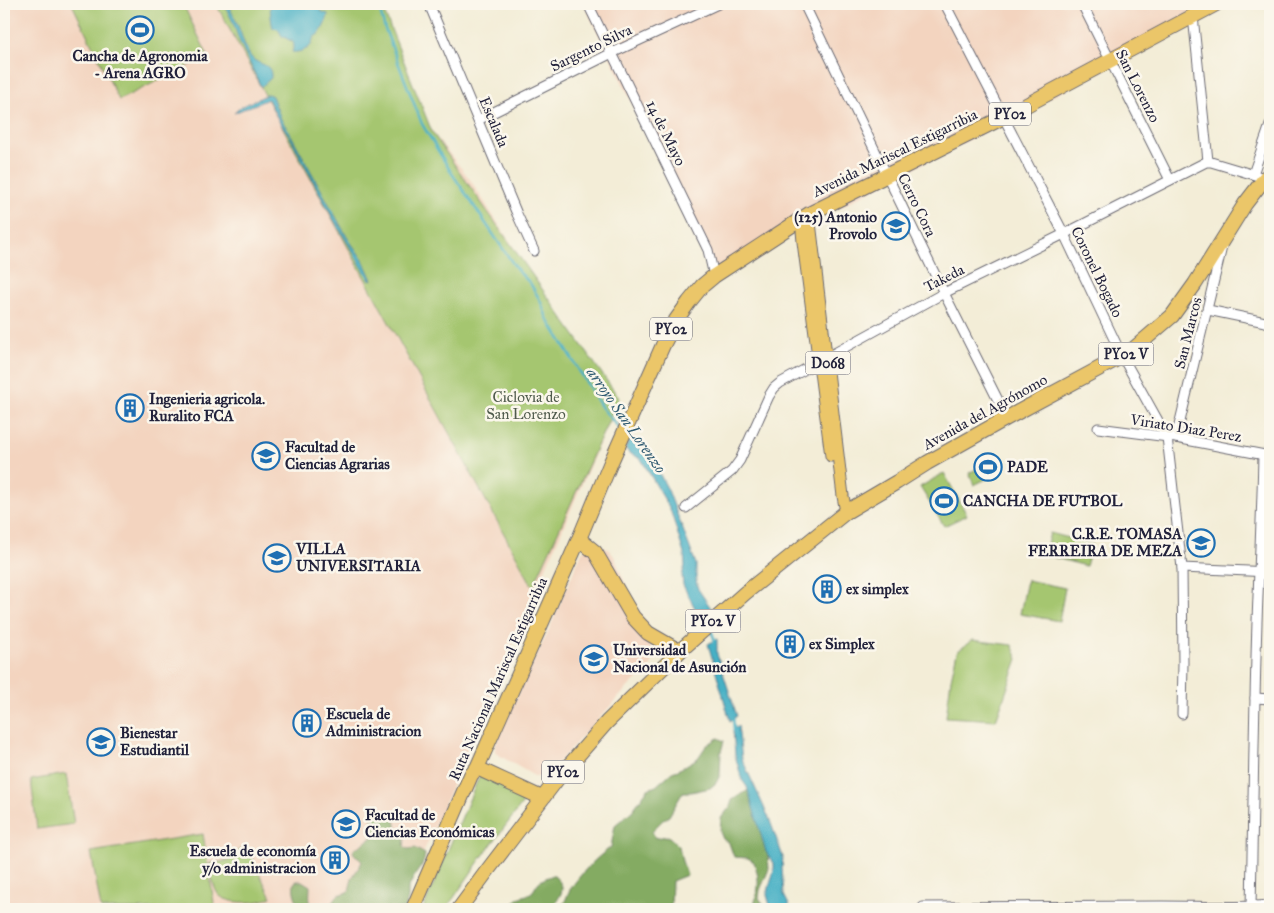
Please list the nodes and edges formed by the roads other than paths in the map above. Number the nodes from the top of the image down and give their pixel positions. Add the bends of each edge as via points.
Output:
1 (429, 4) edge
2 (588, 4) edge
3 (718, 4) edge
4 (804, 4) edge
5 (945, 4) edge
6 (1082, 4) edge
7 (1212, 5) edge
8 (1193, 16) junction
9 (612, 53) junction
10 (1110, 61) junction
11 (1004, 117) junction
12 (478, 120) junction
13 (1270, 125) edge
14 (1208, 161) junction
15 (888, 175) junction
16 (1265, 177) edge
17 (1170, 180) junction
18 (805, 216) junction
19 (1064, 234) junction
20 (1225, 234) junction
21 (534, 251) dead end
22 (714, 276) junction
23 (944, 293) junction
24 (1208, 310) junction
25 (1270, 323) edge
26 (1122, 356) junction
27 (823, 360) junction
28 (1007, 418) junction
29 (1098, 428) dead end
30 (1171, 438) junction
31 (1266, 455) edge
32 (686, 508) dead end
33 (846, 512) junction
34 (579, 539) junction
35 (1182, 568) junction
36 (1259, 572) junction
37 (1270, 572) edge
38 (680, 650) junction
39 (1255, 698) junction
40 (1270, 699) edge
41 (1182, 714) dead end
42 (477, 768) junction
43 (542, 798) junction
44 (1270, 905) edge
45 (923, 907) dead end
46 (1252, 907) junction
47 (413, 909) edge
48 (459, 909) edge

1 - 12 street, Escalada
2 - 9 street, 14 de Mayo
3 - 9 street, Sargento Silva
4 - 15 street, Cerro Cora
5 - 11 street, Coronel Bogado
6 - 10 street, San Lorenzo
7 - 8 highway, Avenida Mariscal Estigarribia / PY02
8 - 10 highway, Avenida Mariscal Estigarribia / PY02
8 - 14 street
9 - 12 street, Sargento Silva
9 - 22 street, 14 de Mayo via 708,250
10 - 11 highway, Avenida Mariscal Estigarribia / PY02
10 - 17 street, San Lorenzo
11 - 15 highway, Avenida Mariscal Estigarribia / PY02
11 - 19 street, Coronel Bogado
12 - 21 street, Escalada
13 - 16 street
14 - 16 street
14 - 17 street, Takeda
15 - 18 highway, Avenida Mariscal Estigarribia / PY02
15 - 23 street, Cerro Cora
16 - 20 highway, Avenida del Agrónomo / PY02 V
17 - 19 street, Takeda
18 - 22 highway, PY02
18 - 27 main road, D068
19 - 23 street, Takeda
19 - 26 street, Coronel Bogado
20 - 24 street, San Marcos
20 - 26 highway, Avenida del Agrónomo / PY02 V via 1196,284 1172,316
22 - 34 highway, Ruta Nacional Mariscal Estigarribia / PY02 via 688,302 663,345
23 - 27 street, Takeda
23 - 28 street, Cerro Cora
24 - 25 street
24 - 30 street, San Marcos
26 - 28 highway, Avenida del Agrónomo / PY02 V
26 - 30 street, Coronel Bogado
27 - 32 street, Takeda via 774,388 732,471
27 - 33 main road, D068
28 - 33 highway, Avenida del Agrónomo / PY02 V
29 - 30 street, Viriato Diaz Perez
30 - 31 street, Viriato Diaz Perez
30 - 35 street, Coronel Bogado
31 - 36 street
33 - 38 highway, Avenida del Agrónomo / PY02 V
34 - 38 highway via 595,552 633,617 648,632
34 - 42 highway, Ruta Nacional Mariscal Estigarribia / PY02
35 - 36 street
35 - 41 street, Coronel Bogado
36 - 37 street
36 - 39 street
38 - 43 highway, PY02 via 607,722
39 - 40 street
39 - 46 street
42 - 43 highway
42 - 47 highway, Ruta Nacional Mariscal Estigarribia / PY02 via 471,775
43 - 48 highway, PY02
44 - 46 street
45 - 46 street

